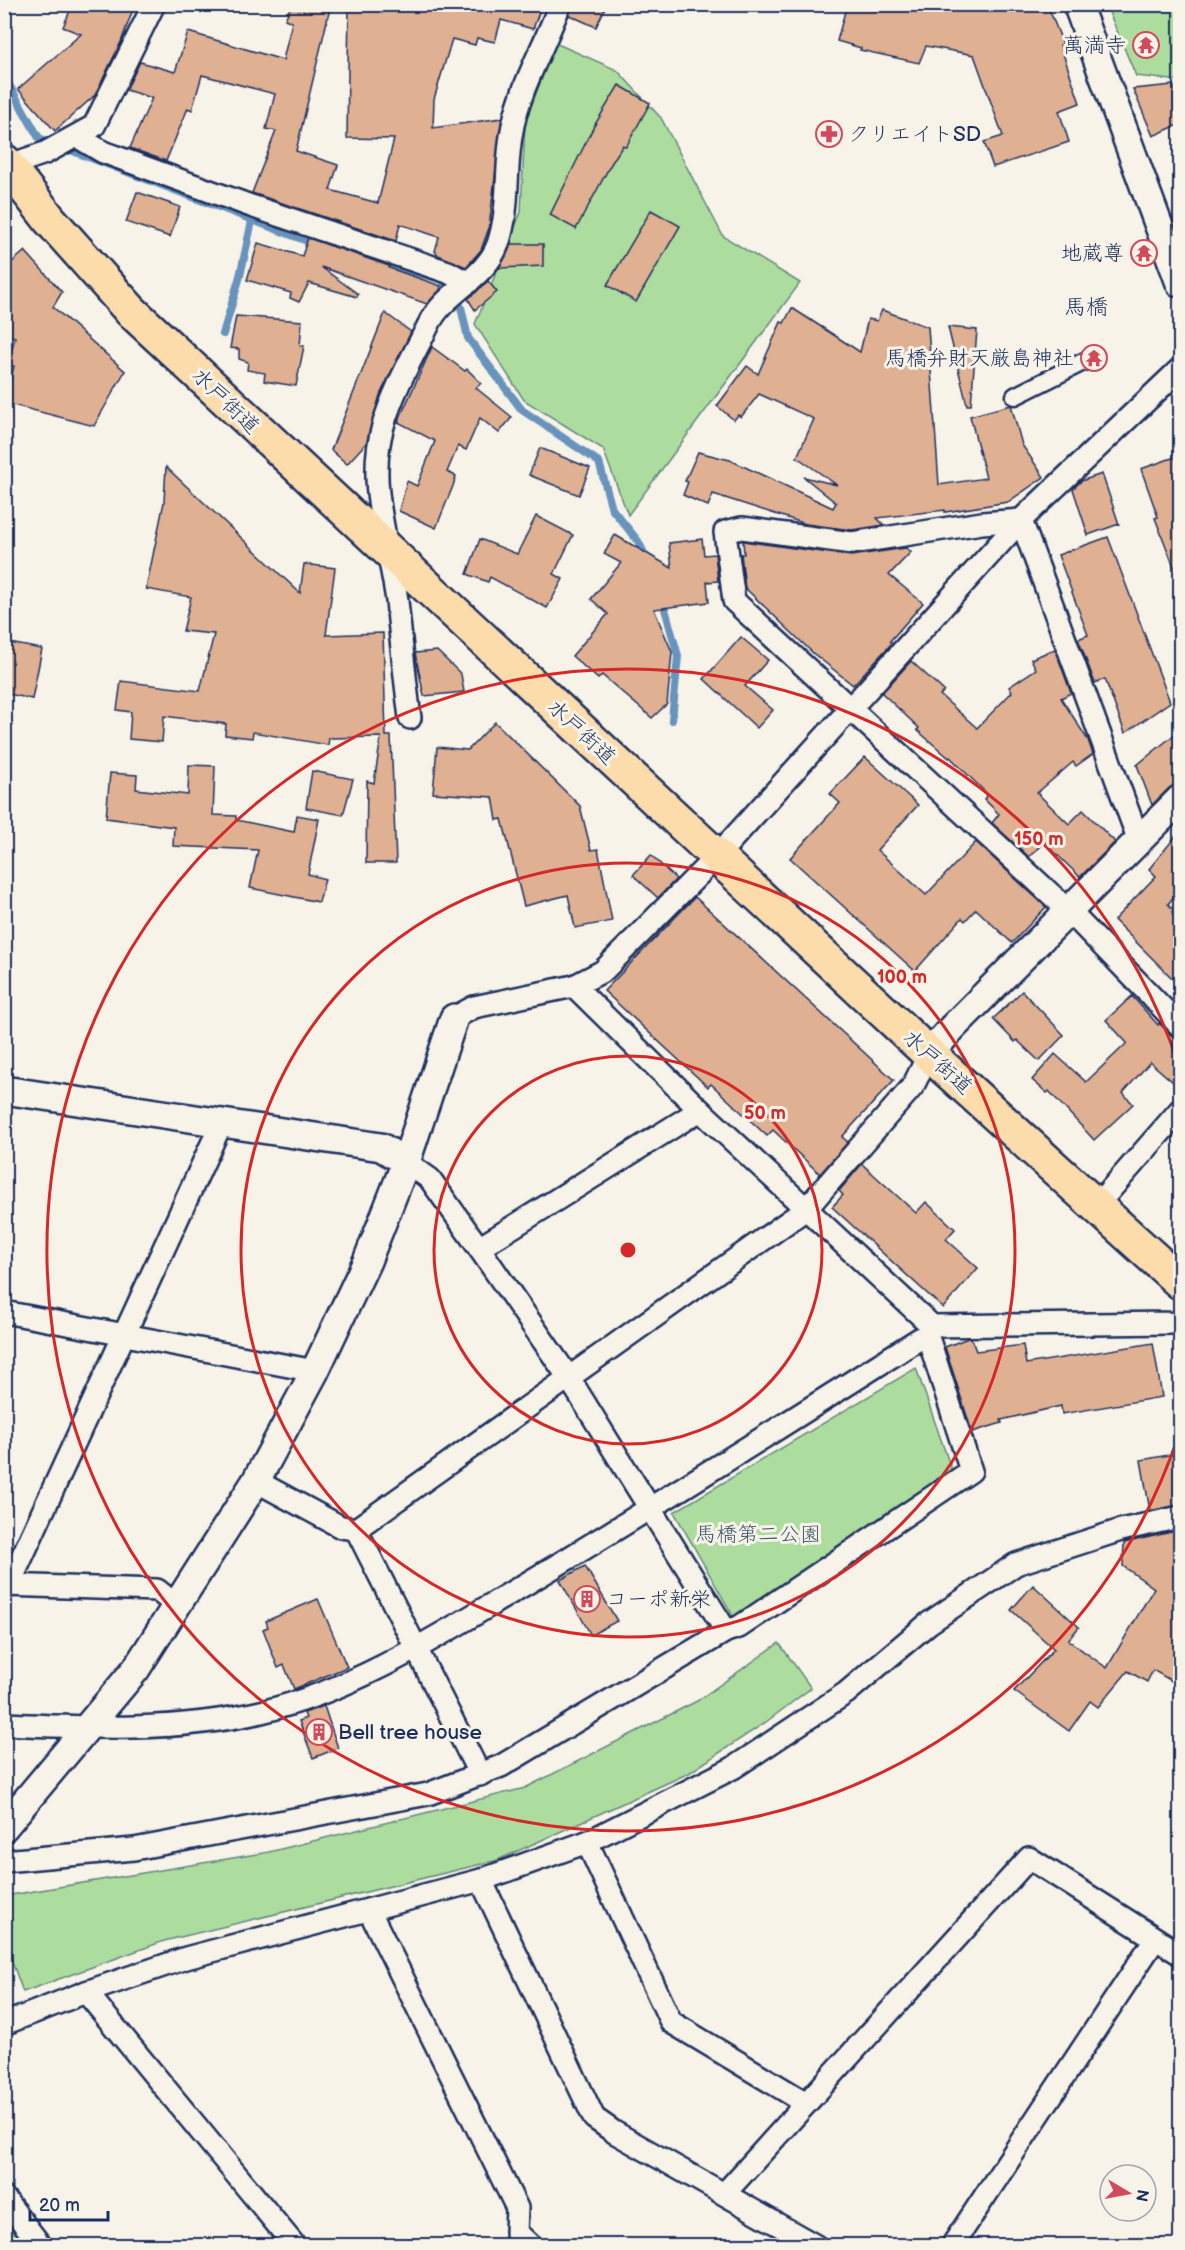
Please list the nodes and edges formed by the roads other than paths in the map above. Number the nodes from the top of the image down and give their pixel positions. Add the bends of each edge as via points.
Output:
1 (154, 4) edge
2 (560, 4) edge
3 (1077, 4) edge
4 (74, 138) junction
5 (6, 164) edge
6 (1180, 283) edge
7 (458, 292) junction
8 (1087, 360) dead end
9 (1180, 369) edge
10 (1015, 396) dead end
11 (1021, 520) junction
12 (388, 552) junction
13 (852, 708) junction
14 (410, 718) dead end
15 (1180, 799) edge
16 (1139, 841) junction
17 (717, 856) junction
18 (1070, 912) junction
19 (574, 986) junction
20 (454, 1018) joint
21 (1180, 1026) edge
22 (929, 1054) junction
23 (4, 1090) edge
24 (700, 1110) junction
25 (1180, 1110) edge
26 (222, 1122) junction
27 (406, 1162) junction
28 (1097, 1205) junction
29 (806, 1209) junction
30 (479, 1248) junction
31 (1180, 1282) edge
32 (4, 1312) edge
33 (1180, 1321) edge
34 (929, 1330) junction
35 (122, 1335) junction
36 (315, 1371) junction
37 (569, 1378) junction
38 (256, 1481) junction
39 (650, 1510) junction
40 (1180, 1517) edge
41 (356, 1529) junction
42 (7, 1585) edge
43 (177, 1606) junction
44 (726, 1631) junction
45 (416, 1647) junction
46 (4, 1724) edge
47 (89, 1728) junction
48 (480, 1775) junction
49 (4, 1827) edge
50 (587, 1842) junction
51 (4, 1861) edge
52 (481, 1880) junction
53 (369, 1910) junction
54 (1155, 1939) junction
55 (1180, 1954) edge
56 (86, 1992) junction
57 (4, 2024) edge
58 (806, 2103) junction
59 (725, 2193) junction
60 (4, 2198) edge
61 (40, 2246) edge
62 (295, 2246) edge
63 (531, 2246) edge
64 (816, 2246) edge
65 (952, 2246) edge

1 - 4 street via 94,126
2 - 7 street via 518,104 511,136 506,214 497,247 481,272
3 - 6 street
4 - 5 street via 45,153
4 - 7 street via 251,206 448,272
5 - 12 highway, 水戸街道 via 131,311
7 - 12 street via 431,319 383,427 377,496
8 - 10 street
9 - 11 street
11 - 13 street
11 - 13 street via 852,543 742,528 725,532 734,601
11 - 16 street
12 - 14 street
12 - 17 highway, 水戸街道
13 - 17 street
13 - 18 street
15 - 16 street
16 - 18 street
17 - 19 street via 603,971
17 - 22 highway, 水戸街道
18 - 21 street
18 - 22 street
19 - 20 street via 474,1007
19 - 24 street
20 - 27 street
22 - 28 highway, 水戸街道
22 - 29 street via 913,1086
23 - 26 street
24 - 29 street
24 - 30 street
25 - 28 street
26 - 27 street via 381,1147
26 - 35 street
27 - 30 street via 430,1179
27 - 36 street via 367,1261
28 - 31 highway, 水戸街道
29 - 34 street
29 - 37 street
30 - 37 street
32 - 35 street
33 - 34 street
34 - 39 street
34 - 44 street via 971,1471 740,1627
35 - 36 street
35 - 42 street
36 - 38 street
37 - 39 street
37 - 41 street
38 - 41 street via 341,1527
38 - 43 street
39 - 44 street
39 - 45 street
40 - 50 street via 1121,1530 1016,1564 929,1623 846,1693 752,1756
41 - 45 street
42 - 43 street via 158,1590
43 - 47 street via 136,1669
44 - 48 street via 527,1751
45 - 47 street via 320,1695 260,1712 188,1725
45 - 48 street
46 - 47 street
47 - 49 street
48 - 51 street via 428,1794 134,1849
50 - 52 street
50 - 58 street via 671,2022
52 - 53 street
52 - 59 street via 594,2118
53 - 56 street via 257,1938
53 - 63 street via 518,2208 516,2232
54 - 55 street
54 - 58 street via 1029,1858
54 - 65 street
56 - 57 street
56 - 62 street
58 - 59 street
59 - 64 street
60 - 61 street

